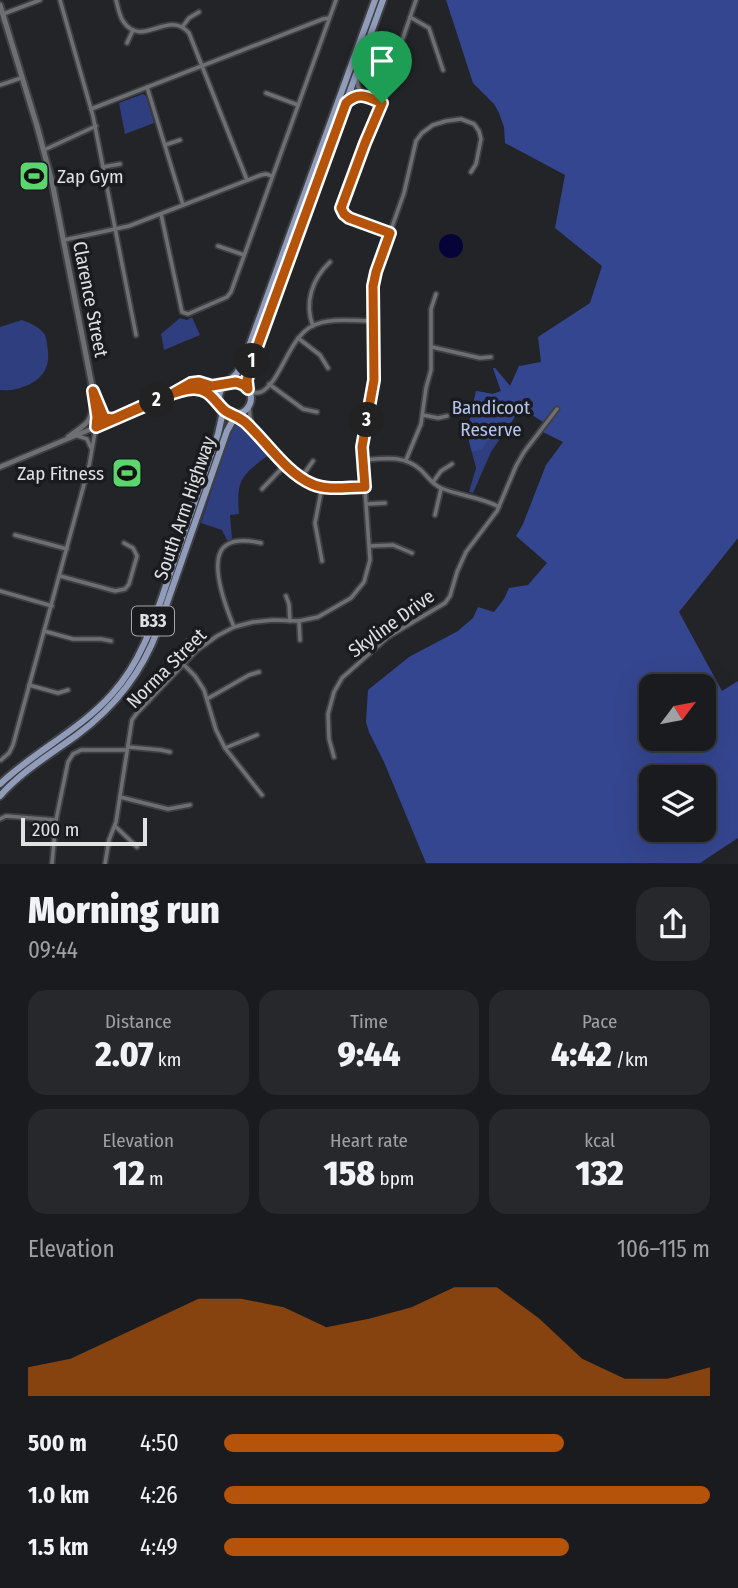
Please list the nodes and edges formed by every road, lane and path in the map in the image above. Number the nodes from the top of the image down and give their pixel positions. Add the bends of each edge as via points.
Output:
1 (40, 0) edge
2 (60, 0) edge
3 (116, 0) edge
4 (336, 0) edge
5 (375, 0) edge
6 (383, 0) edge
7 (416, 0) edge
8 (0, 5) edge
9 (199, 12) dead end
10 (3, 14) junction
11 (410, 17) junction
12 (329, 18) junction
13 (183, 26) junction
14 (133, 30) junction
15 (127, 43) dead end
16 (203, 66) junction
17 (443, 70) dead end
18 (357, 73) junction
19 (22, 77) junction
20 (0, 86) edge
21 (147, 87) junction
22 (266, 93) dead end
23 (365, 97) junction
24 (346, 103) junction
25 (382, 103) junction
26 (298, 105) junction
27 (92, 109) junction
28 (96, 126) junction
29 (180, 140) dead end
30 (165, 145) junction
31 (44, 150) junction
32 (120, 164) dead end
33 (103, 167) junction
34 (471, 172) dead end
35 (272, 176) junction
36 (247, 180) junction
37 (183, 205) junction
38 (161, 214) junction
39 (116, 230) junction
40 (390, 233) junction
41 (64, 240) junction
42 (218, 246) dead end
43 (244, 255) junction
44 (330, 262) dead end
45 (436, 294) dead end
46 (373, 321) junction
47 (313, 326) junction
48 (136, 335) dead end
49 (298, 338) junction
50 (432, 347) junction
51 (491, 357) dead end
52 (328, 368) dead end
53 (225, 384) junction
54 (269, 384) junction
55 (93, 391) junction
56 (249, 391) junction
57 (170, 395) junction
58 (220, 405) junction
59 (249, 407) junction
60 (557, 409) dead end
61 (317, 412) dead end
62 (236, 415) junction
63 (423, 415) junction
64 (447, 416) dead end
65 (113, 419) junction
66 (96, 427) junction
67 (255, 432) junction
68 (77, 435) junction
69 (64, 440) junction
70 (92, 450) junction
71 (363, 460) junction
72 (406, 460) junction
73 (313, 461) dead end
74 (286, 464) junction
75 (452, 464) dead end
76 (0, 467) edge
77 (301, 478) junction
78 (433, 482) junction
79 (321, 487) junction
80 (365, 487) junction
81 (442, 488) junction
82 (262, 489) dead end
83 (386, 503) dead end
84 (366, 504) junction
85 (499, 507) junction
86 (435, 515) dead end
87 (15, 535) dead end
88 (124, 543) dead end
89 (261, 543) dead end
90 (370, 546) junction
91 (67, 549) junction
92 (412, 553) dead end
93 (321, 561) dead end
94 (60, 576) junction
95 (0, 591) edge
96 (286, 596) dead end
97 (51, 607) junction
98 (290, 621) junction
99 (299, 621) junction
100 (234, 627) junction
101 (44, 631) junction
102 (300, 640) dead end
103 (111, 641) dead end
104 (187, 642) dead end
105 (196, 651) junction
106 (184, 665) junction
107 (259, 672) dead end
108 (29, 685) junction
109 (68, 690) dead end
110 (207, 699) junction
111 (257, 735) dead end
112 (225, 748) junction
113 (127, 749) junction
114 (170, 752) dead end
115 (334, 757) dead end
116 (1, 760) edge
117 (0, 784) edge
118 (0, 796) edge
119 (262, 796) dead end
120 (120, 797) junction
121 (190, 805) dead end
122 (0, 819) edge
123 (56, 820) junction
124 (115, 826) junction
125 (137, 848) dead end
126 (52, 863) edge
127 (105, 863) edge

1 - 10 street
2 - 27 street
3 - 14 street via 123,21
4 - 12 street
5 - 53 main road, B33 via 244,360
6 - 18 main road
7 - 11 street
8 - 10 main road, Clarence Street
9 - 13 street
10 - 19 main road, Clarence Street
11 - 17 street via 429,28
11 - 25 street
12 - 16 street
12 - 26 street
13 - 14 street
13 - 16 street
14 - 15 street
16 - 21 street
16 - 36 street
18 - 23 street
18 - 24 main road
19 - 20 street
19 - 31 main road, Clarence Street
21 - 27 street
21 - 30 street
22 - 26 street
23 - 24 street via 354,96
23 - 25 street
24 - 56 main road via 250,368
25 - 40 street via 341,208 349,218
26 - 35 street
27 - 28 street
28 - 31 street
28 - 33 street
29 - 30 street
30 - 37 street
31 - 41 main road, Clarence Street
32 - 33 street
33 - 39 street
34 - 40 street, Norma Street via 481,139 474,124 461,119 425,129 416,141
35 - 36 street
35 - 43 street
36 - 37 street
37 - 38 street
38 - 39 street
38 - 43 street via 183,313 227,297
39 - 41 street
39 - 48 street
40 - 46 street, Norma Street via 374,279
41 - 55 main road, Clarence Street
42 - 43 street
44 - 47 street via 319,273 310,297
45 - 50 street via 431,309
46 - 47 street
46 - 71 street, Norma Street via 374,380
47 - 49 street
49 - 52 street via 320,355
49 - 54 street
50 - 51 street
50 - 63 street
53 - 56 main road via 239,383
53 - 57 main road via 194,382
53 - 58 main road, B33 via 218,393
54 - 56 street via 261,392
54 - 61 street via 303,409
55 - 65 main road via 105,418
55 - 66 main road, Clarence Street
55 - 69 street via 91,418
56 - 59 main road
57 - 58 main road via 200,389
57 - 65 main road
58 - 62 main road
58 - 117 main road, South Arm Highway / B33 via 218,434 134,664 96,710
59 - 62 main road
59 - 67 street
60 - 85 street, Skyline Drive via 520,459
62 - 67 street
62 - 118 main road, South Arm Highway / B33 via 156,636 136,675 102,715
63 - 64 street
63 - 72 street
65 - 66 main road
66 - 68 street
66 - 70 street, Clarence Street
67 - 74 street
68 - 69 street
68 - 70 street via 86,438
69 - 76 street
70 - 91 street, Clarence Street
71 - 72 street
71 - 80 street, Norma Street
72 - 78 street
73 - 77 street
74 - 77 street
74 - 82 street
75 - 78 street
77 - 79 street
78 - 81 street
79 - 80 street
79 - 93 street via 315,523
80 - 84 street, Norma Street
81 - 85 street
81 - 86 street
83 - 84 street
84 - 90 street, Norma Street
85 - 115 street, Skyline Drive via 464,556 445,603 376,646 342,678 328,714
87 - 91 street
88 - 94 street via 137,556 125,589
89 - 100 street via 230,543 219,555 223,597
90 - 92 street via 393,545
90 - 99 street, Norma Street via 368,572 358,591 323,615
91 - 94 street, Clarence Street
94 - 97 street, Clarence Street
95 - 97 street
96 - 98 street
97 - 101 street, Clarence Street
98 - 99 street, Norma Street
98 - 100 street, Norma Street
99 - 102 street
100 - 105 street, Norma Street
101 - 103 street via 73,639
101 - 108 street, Clarence Street
104 - 105 street
105 - 106 street, Norma Street
106 - 110 street
106 - 113 street, Norma Street via 134,718
107 - 110 street
108 - 109 street via 58,693
108 - 116 street, Clarence Street via 13,745
110 - 112 street
111 - 112 street
112 - 119 street
113 - 114 street
113 - 120 street, Norma Street
113 - 123 street via 73,754
120 - 121 street via 168,808
120 - 124 street, Norma Street
122 - 123 street
123 - 126 street
124 - 125 street
124 - 127 street, Norma Street

